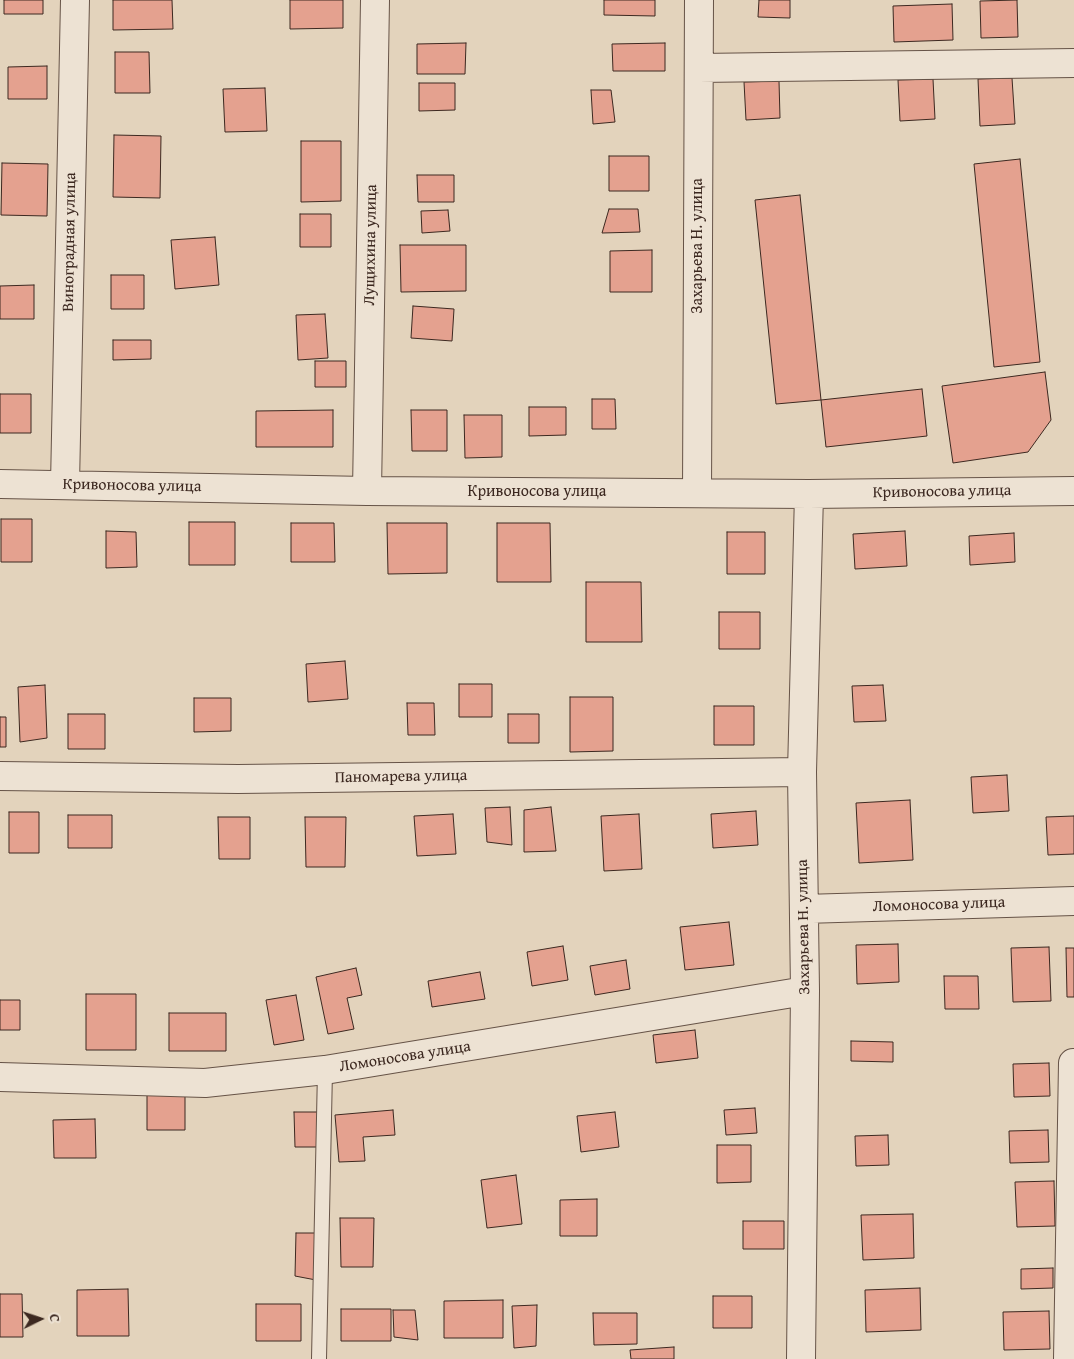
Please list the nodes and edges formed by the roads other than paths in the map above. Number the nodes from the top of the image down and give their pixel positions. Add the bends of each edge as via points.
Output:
1 (75, 0) edge
2 (376, 0) edge
3 (699, 0) edge
4 (1074, 64) edge
5 (700, 68) junction
6 (0, 484) edge
7 (65, 484) junction
8 (366, 491) junction
9 (1074, 491) edge
10 (697, 493) junction
11 (809, 494) junction
12 (802, 772) junction
13 (0, 776) edge
14 (1074, 901) edge
15 (804, 909) junction
16 (806, 990) junction
17 (1073, 1063) edge
18 (326, 1070) junction
19 (0, 1077) edge
20 (319, 1359) edge
21 (801, 1359) edge
22 (1068, 1359) edge

1 - 7 street, Виноградная улица
2 - 8 street, Лущихина улица
3 - 5 street, Захарьева Н. улица
4 - 5 street
5 - 10 street, Захарьева Н. улица
6 - 7 street, Кривоносова улица
7 - 8 street, Кривоносова улица
8 - 10 street, Кривоносова улица
9 - 11 street, Кривоносова улица
10 - 11 street, Кривоносова улица
11 - 12 street, Захарьева Н. улица
12 - 13 street, Паномарева улица via 238,779
12 - 15 street, Захарьева Н. улица
14 - 15 street, Ломоносова улица
15 - 16 street, Захарьева Н. улица
16 - 18 street, Ломоносова улица
16 - 21 street, Захарьева Н. улица
17 - 22 street
18 - 19 street, Ломоносова улица via 205,1083
18 - 20 lane

